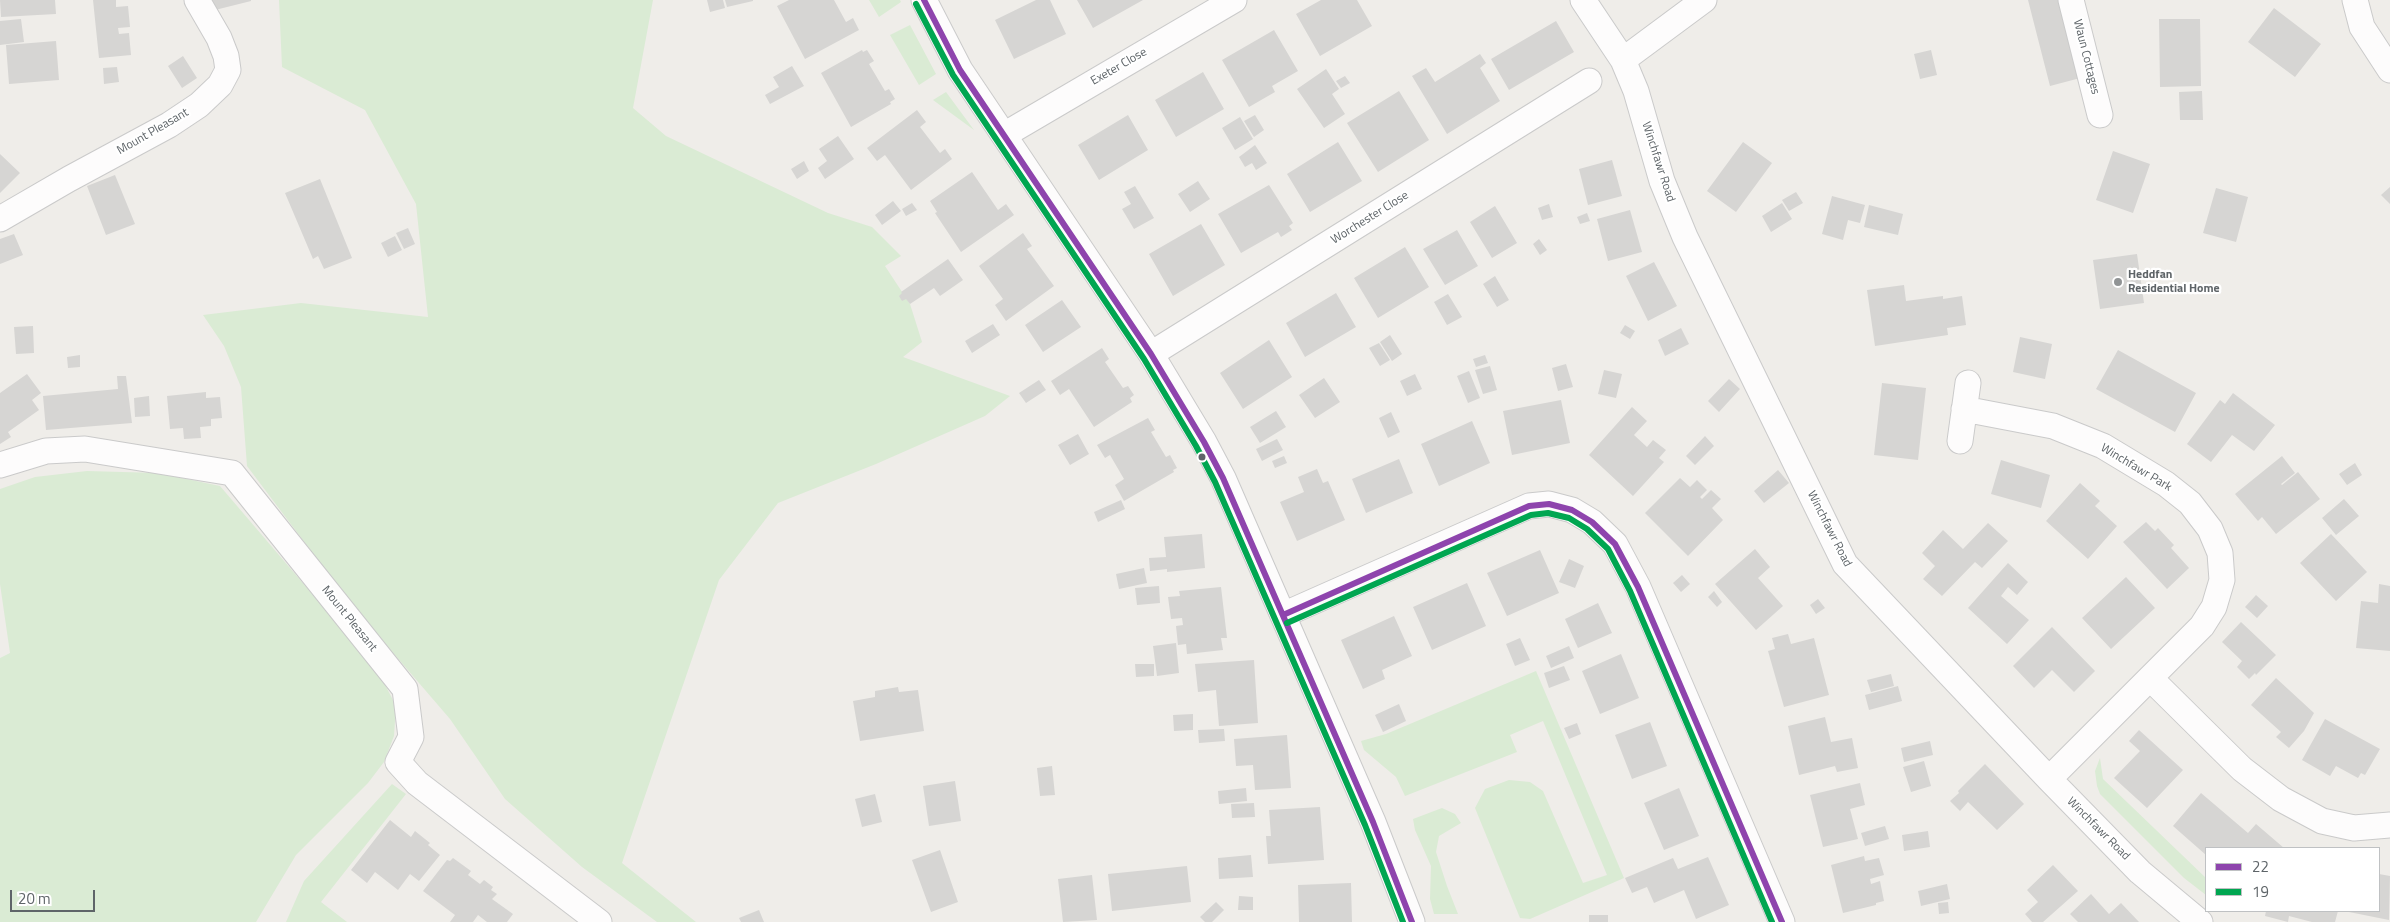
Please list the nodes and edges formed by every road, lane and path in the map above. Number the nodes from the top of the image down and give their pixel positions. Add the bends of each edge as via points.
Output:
1 (197, 0) edge
2 (924, 0) edge
3 (1234, 0) edge
4 (1583, 0) edge
5 (1704, 0) edge
6 (2071, 0) edge
7 (2355, 0) edge
8 (1623, 60) junction
9 (2390, 70) edge
10 (1589, 81) dead end
11 (2100, 115) dead end
12 (1004, 135) junction
13 (0, 219) edge
14 (1151, 354) junction
15 (1968, 383) dead end
16 (1964, 409) junction
17 (1960, 442) dead end
18 (0, 465) edge
19 (1283, 615) junction
20 (2150, 678) junction
21 (2049, 779) junction
22 (2390, 825) edge
23 (599, 922) edge
24 (1412, 922) edge
25 (1782, 922) edge
26 (2200, 922) edge

1 - 13 street, Mount Pleasant via 226,56 228,70 220,85 170,125
2 - 12 street via 960,70
3 - 12 street, Exeter Close
4 - 8 street, Winchfawr Road
5 - 8 street
6 - 11 street, Waun Cottages
7 - 9 street via 2362,27
8 - 21 street, Winchfawr Road via 1636,91 1662,181 1684,237 1845,564
10 - 14 street, Worchester Close
12 - 14 street
14 - 19 street via 1223,478
15 - 16 street
16 - 17 street
16 - 20 street, Winchfawr Park via 2053,426 2103,446 2166,484 2190,503 2210,529 2220,553 2222,571 2214,607 2202,626
18 - 23 street, Mount Pleasant via 46,452 85,449 232,473 405,689 411,737 398,762 417,783
19 - 24 street via 1373,822
19 - 25 street via 1522,509 1549,504 1572,510 1592,522 1614,544 1638,587
20 - 21 street, Winchfawr Park
20 - 22 street via 2242,769 2281,799 2322,821 2354,828
21 - 26 street, Winchfawr Road via 2140,872

